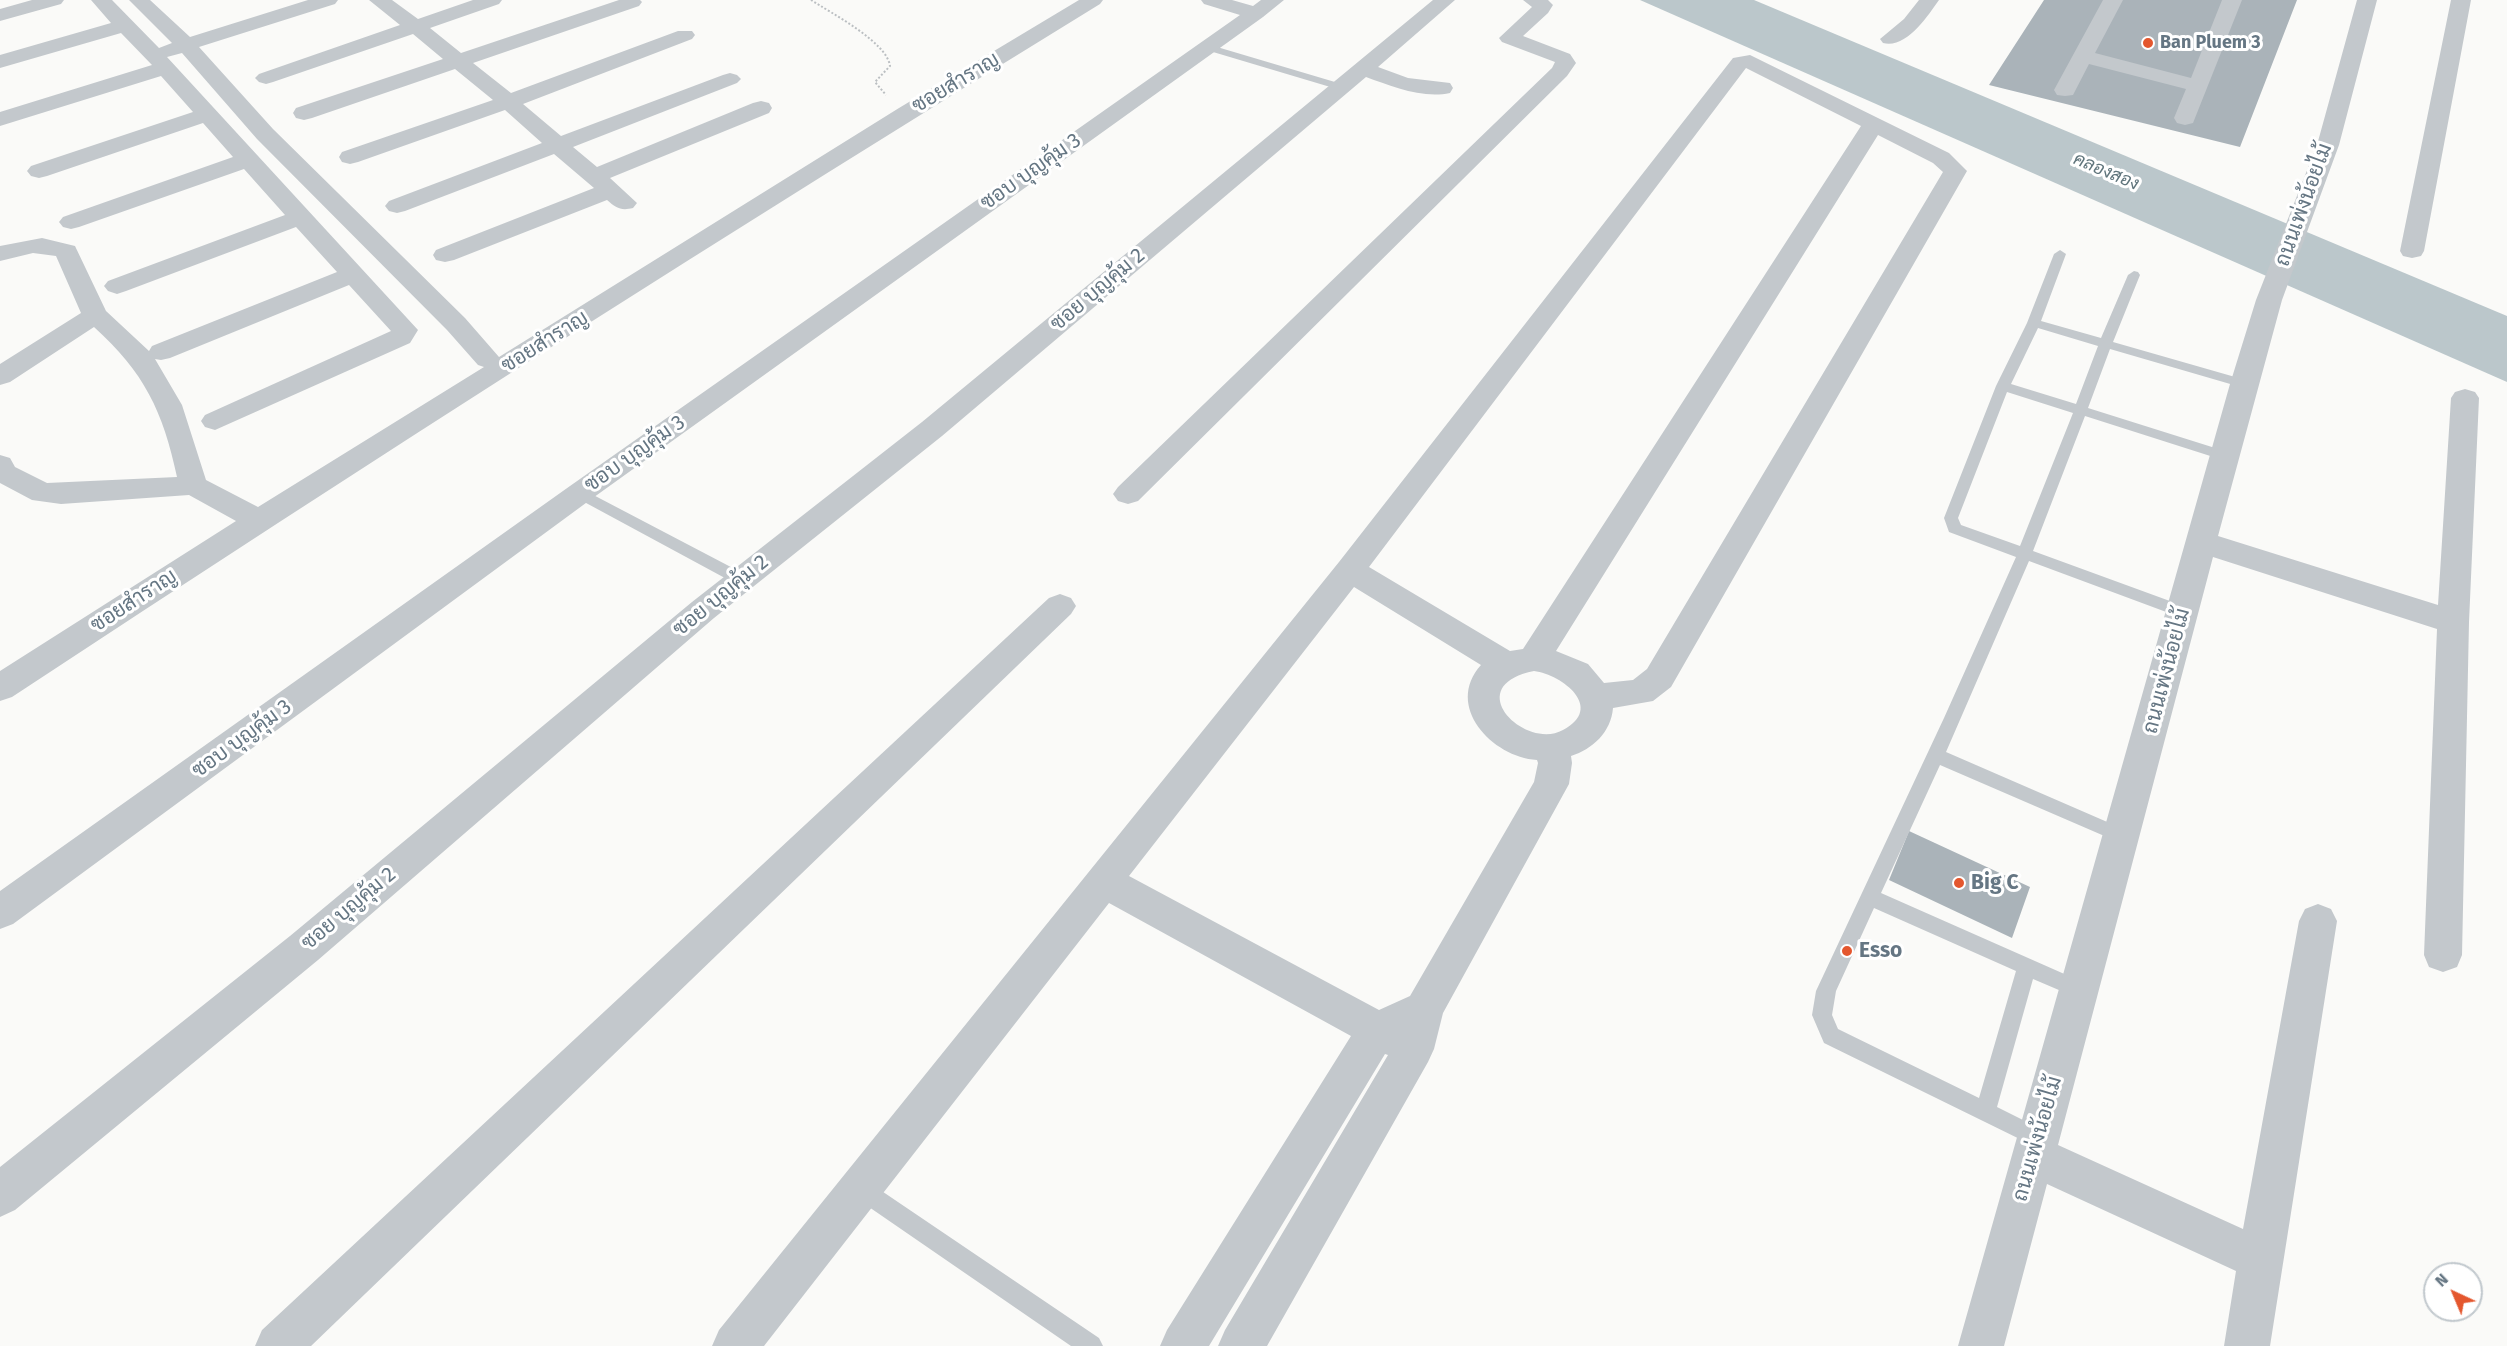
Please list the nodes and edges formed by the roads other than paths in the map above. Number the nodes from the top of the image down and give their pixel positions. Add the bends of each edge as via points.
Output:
1 (54, 0) edge
2 (101, 0) edge
3 (139, 0) edge
4 (328, 0) edge
5 (380, 0) edge
6 (492, 0) edge
7 (1093, 0) edge
8 (1210, 0) edge
9 (1445, 0) edge
10 (1533, 0) edge
11 (1929, 0) edge
12 (2113, 0) edge
13 (2232, 0) edge
14 (2367, 0) edge
15 (2461, 0) edge
16 (632, 2) dead end
17 (1265, 7) edge
18 (0, 15) edge
19 (123, 26) junction
20 (415, 26) junction
21 (685, 35) dead end
22 (1890, 39) dead end
23 (186, 45) junction
24 (1208, 47) junction
25 (2083, 56) junction
26 (0, 62) edge
27 (159, 62) junction
28 (458, 62) junction
29 (266, 78) dead end
30 (1352, 78) junction
31 (730, 79) dead end
32 (2198, 86) junction
33 (1442, 88) dead end
34 (2065, 90) dead end
35 (508, 102) junction
36 (761, 108) dead end
37 (304, 113) dead end
38 (205, 115) junction
39 (2185, 118) dead end
40 (0, 119) edge
41 (1874, 123) junction
42 (558, 144) junction
43 (350, 156) dead end
44 (247, 160) junction
45 (39, 171) dead end
46 (610, 190) junction
47 (397, 206) dead end
48 (298, 218) junction
49 (71, 222) dead end
50 (2412, 251) dead end
51 (0, 254) edge
52 (2060, 254) dead end
53 (445, 255) dead end
54 (352, 275) junction
55 (2134, 275) dead end
56 (117, 286) dead end
57 (95, 315) junction
58 (2034, 323) junction
59 (2104, 344) junction
60 (161, 352) dead end
61 (487, 359) dead end
62 (0, 376) edge
63 (2244, 384) junction
64 (2003, 386) junction
65 (2465, 398) dead end
66 (2081, 412) junction
67 (215, 421) dead end
68 (2226, 456) junction
69 (0, 465) edge
70 (193, 485) junction
71 (580, 493) junction
72 (1128, 494) dead end
73 (260, 521) junction
74 (2202, 542) junction
75 (2025, 554) junction
76 (1350, 570) junction
77 (742, 579) junction
78 (1060, 606) dead end
79 (2183, 612) junction
80 (2453, 622) junction
81 (1520, 662) junction
82 (0, 688) edge
83 (1595, 697) junction
84 (1552, 747) junction
85 (1935, 755) junction
86 (2122, 836) junction
87 (1103, 881) junction
88 (1870, 897) junction
89 (0, 912) edge
90 (2318, 921) dead end
91 (2443, 955) dead end
92 (2027, 966) junction
93 (2080, 990) junction
94 (1424, 1009) junction
95 (1377, 1030) junction
96 (1414, 1049) junction
97 (1985, 1112) junction
98 (2036, 1148) junction
99 (861, 1188) junction
100 (0, 1195) edge
101 (2260, 1259) junction
102 (278, 1346) edge
103 (735, 1346) edge
104 (1091, 1346) edge
105 (1183, 1346) edge
106 (1241, 1346) edge
107 (1981, 1346) edge
108 (2247, 1346) edge

1 - 18 street
2 - 19 street
3 - 23 street
4 - 23 street
5 - 20 street
6 - 20 street
7 - 73 street, ซอยสำราญ
8 - 17 street
9 - 30 street, ซอย บุญคุ้ม 2
10 - 72 street via 1541,2 1541,9 1509,38 1563,58 1566,63 1560,72
11 - 22 street via 1911,23
12 - 25 street
13 - 32 street
14 - 63 street, ถนนเพ่งน้อยไม้ via 2328,146 2269,300
15 - 50 street
16 - 28 street
17 - 24 street, ซอบ บุญคุ้ม 3
19 - 26 street
19 - 27 street
20 - 28 street
20 - 29 street
21 - 35 street
23 - 27 street
23 - 61 street via 266,134
24 - 30 lane
24 - 71 street, ซอบ บุญคุ้ม 3
25 - 32 street
25 - 34 street
27 - 38 street
27 - 40 street
28 - 35 street
28 - 37 street
30 - 33 street
30 - 77 street, ซอย บุญคุ้ม 2 via 932,429
31 - 42 street
32 - 39 street
35 - 42 street
35 - 43 street
36 - 46 street
38 - 44 street
38 - 45 street
41 - 76 street via 1758,63 1740,62
41 - 81 street
41 - 83 street via 1941,158 1955,171 1659,678 1641,692
42 - 46 street
42 - 47 street
44 - 48 street
44 - 49 street
46 - 53 street
48 - 54 street
48 - 56 street
51 - 57 street via 43,245 66,251
52 - 58 lane
54 - 60 street
54 - 67 street via 405,330 402,337
55 - 59 lane
57 - 62 street
57 - 70 street via 146,364 171,415
58 - 59 lane
58 - 64 lane
59 - 63 lane
59 - 66 lane
63 - 68 street, ถนนเพ่งน้อยไม้
64 - 66 lane
64 - 75 lane via 1951,523 1954,528
65 - 80 street
66 - 68 lane
66 - 75 lane
68 - 74 street, ถนนเพ่งน้อยไม้
69 - 70 street via 4,472 42,493
70 - 73 street
71 - 77 lane
71 - 89 street, ซอบ บุญคุ้ม 3
73 - 82 street, ซอยสำราญ
74 - 79 street, ถนนเพ่งน้อยไม้
74 - 80 street
75 - 79 lane
75 - 85 lane
76 - 81 street
76 - 87 street
77 - 100 street, ซอย บุญคุ้ม 2 via 304,948
78 - 102 street
79 - 86 street, ถนนเพ่งน้อยไม้
80 - 91 street
81 - 83 street via 1548,660 1566,667 1582,678
81 - 84 street via 1492,674 1484,685 1482,700 1489,720 1502,734 1520,743
83 - 84 street via 1597,712 1586,734 1571,743
84 - 94 street via 1556,763 1551,784
85 - 86 lane
85 - 88 lane
86 - 93 street, ถนนเพ่งน้อยไม้
87 - 95 street
87 - 99 street
88 - 92 lane
88 - 97 lane via 1826,991 1822,1015 1831,1036
90 - 101 street
92 - 93 lane
92 - 97 lane
93 - 98 street, ถนนเพ่งน้อยไม้
94 - 95 street
94 - 96 street
95 - 96 street
95 - 105 street
96 - 106 street
97 - 98 lane
98 - 101 street
98 - 107 street, ถนนเพ่งน้อยไม้
99 - 103 street
99 - 104 lane
101 - 108 street

